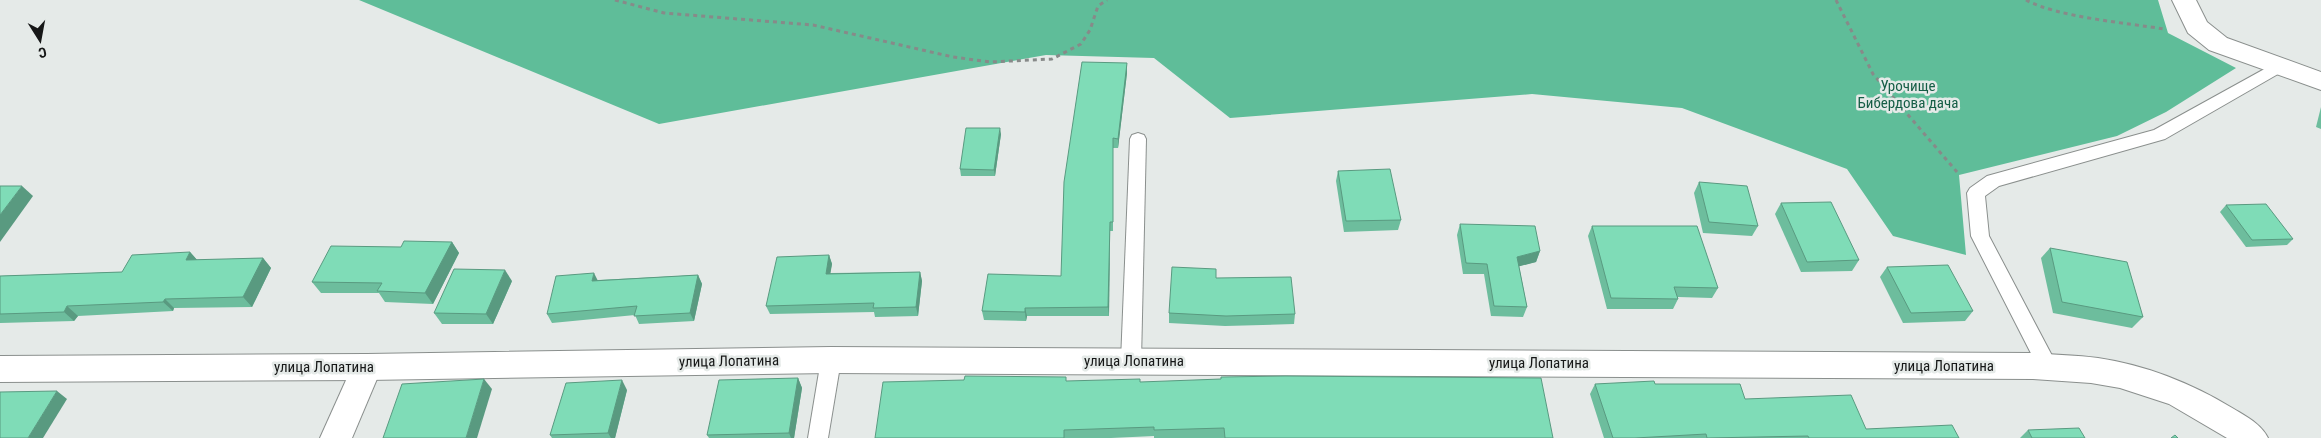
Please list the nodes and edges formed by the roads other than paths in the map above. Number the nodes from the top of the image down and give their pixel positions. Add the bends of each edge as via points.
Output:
1 (2184, 0) edge
2 (2279, 66) junction
3 (2321, 81) edge
4 (1138, 139) dead end
5 (831, 360) junction
6 (1131, 361) junction
7 (367, 367) junction
8 (2048, 367) junction
9 (0, 369) edge
10 (336, 438) edge
11 (818, 438) edge
12 (2252, 438) edge

1 - 2 street via 2197,28 2209,38
2 - 3 street
2 - 8 lane via 2159,135 1993,181 1976,193 1980,236
4 - 6 lane
5 - 6 street, улица Лопатина
5 - 7 street, улица Лопатина
5 - 11 lane
6 - 8 street, улица Лопатина
7 - 9 street, улица Лопатина
7 - 10 street
8 - 12 street, улица Лопатина via 2099,371 2147,381 2191,399

